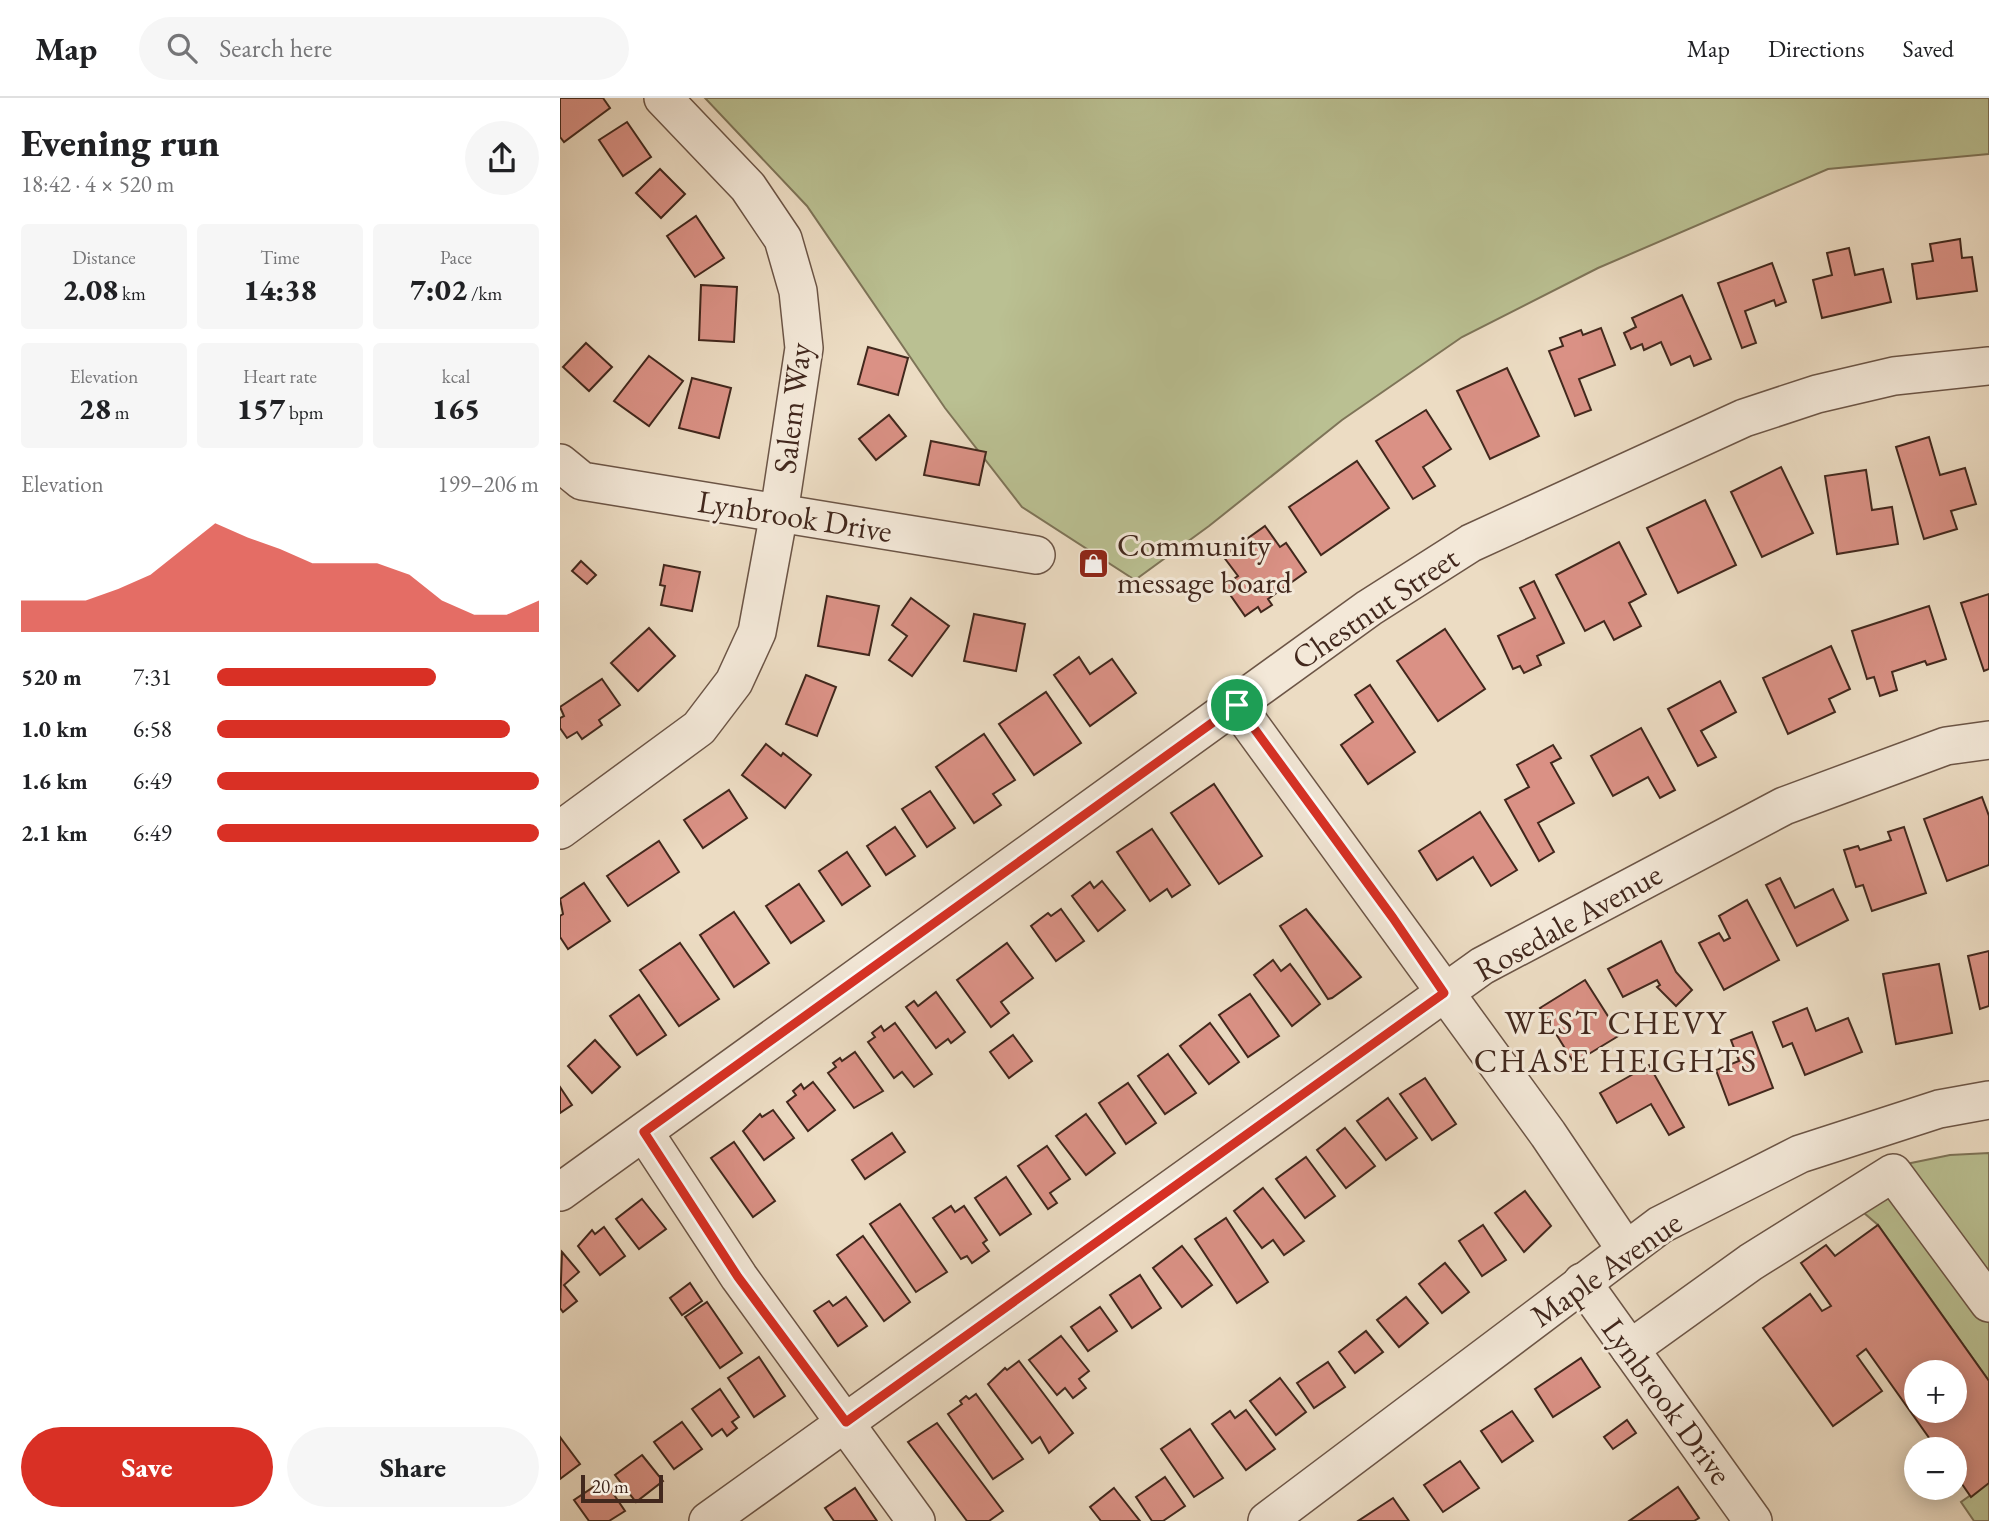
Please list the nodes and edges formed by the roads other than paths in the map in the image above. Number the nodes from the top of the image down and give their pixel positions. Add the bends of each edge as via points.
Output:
1 (663, 98) edge
2 (1989, 366) edge
3 (567, 480) edge
4 (779, 513) junction
5 (1036, 555) dead end
6 (1237, 705) junction
7 (1989, 740) edge
8 (560, 830) edge
9 (1444, 993) junction
10 (1989, 1100) edge
11 (644, 1132) junction
12 (560, 1192) edge
13 (1626, 1250) junction
14 (1582, 1282) junction
15 (1989, 1304) edge
16 (1630, 1349) junction
17 (846, 1422) junction
18 (708, 1521) edge
19 (916, 1521) edge
20 (1267, 1521) edge
21 (1753, 1521) edge

1 - 4 street, Salem Way via 748,187 783,239 798,291 804,348
2 - 6 street, Chestnut Street via 1894,376 1817,394 1732,424 1471,543 1369,608
3 - 4 street, Lynbrook Drive
4 - 5 street, Lynbrook Drive
4 - 8 street, Salem Way via 757,632 734,682 699,729
6 - 9 street
6 - 11 street, Chestnut Street
7 - 9 street, Rosedale Avenue via 1946,746 1784,806 1482,966
9 - 13 street
9 - 17 street, Rosedale Avenue
10 - 13 street, Maple Avenue via 1939,1110 1800,1154 1660,1226
11 - 12 street, Chestnut Street
11 - 17 street via 738,1277
13 - 14 street, Maple Avenue
14 - 16 street, Lynbrook Drive
14 - 20 street, Maple Avenue
15 - 16 street via 1893,1173 1751,1262
16 - 21 street, Lynbrook Drive
17 - 18 street, Rosedale Avenue
17 - 19 street

